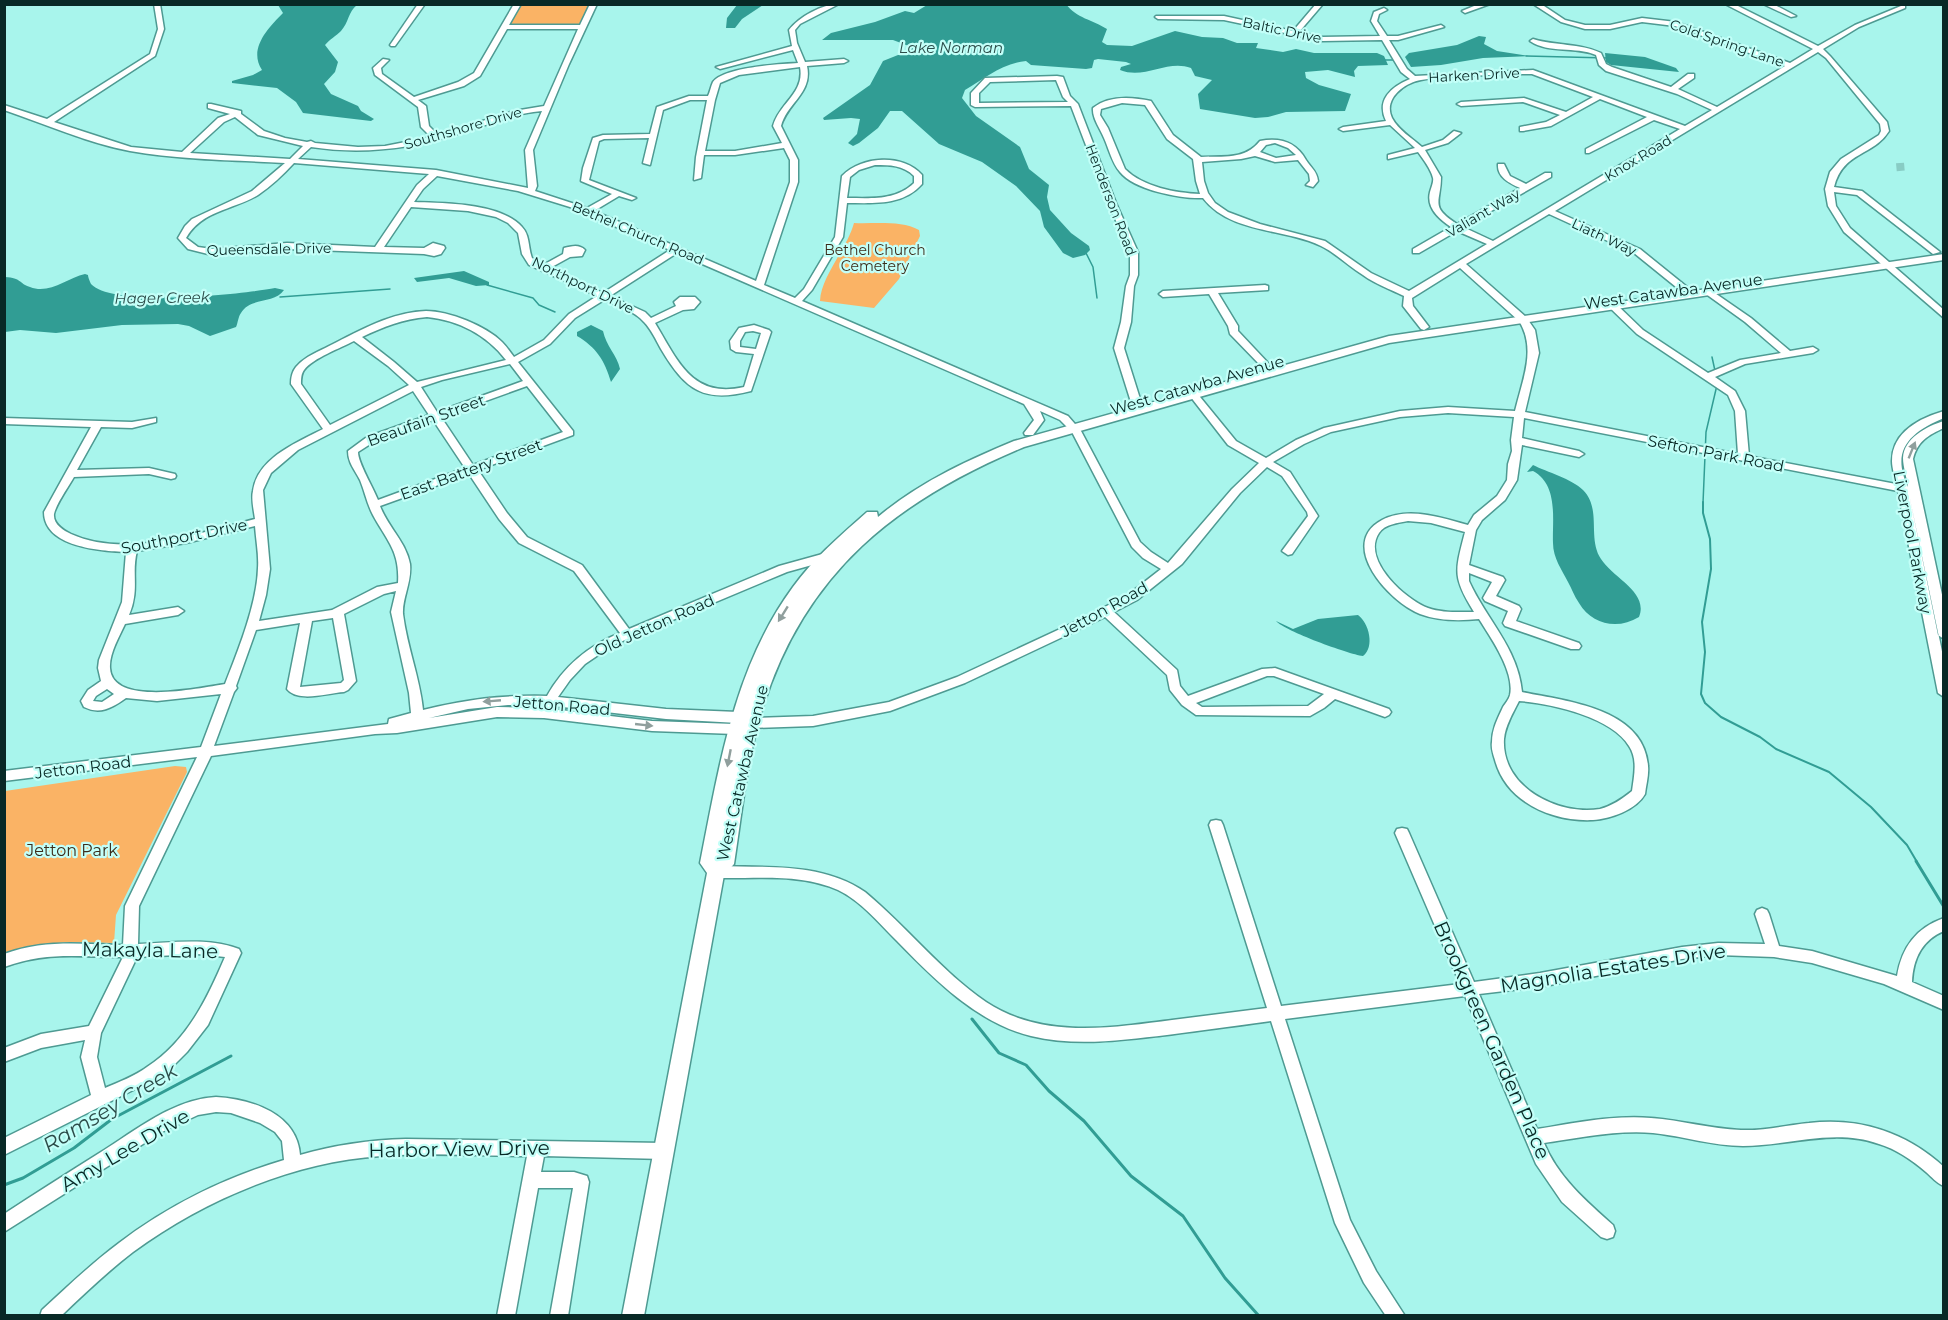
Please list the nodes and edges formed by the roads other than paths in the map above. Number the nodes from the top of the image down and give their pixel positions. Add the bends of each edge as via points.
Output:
1 (157, 4) edge
2 (422, 4) edge
3 (518, 4) edge
4 (594, 4) edge
5 (836, 4) edge
6 (1320, 4) edge
7 (1487, 4) edge
8 (1536, 4) edge
9 (1728, 4) edge
10 (1766, 4) edge
11 (1880, 4) edge
12 (1748, 7) dead end
13 (1737, 9) junction
14 (1384, 10) dead end
15 (1464, 11) dead end
16 (1792, 16) dead end
17 (1158, 17) dead end
18 (506, 27) junction
19 (583, 27) junction
20 (1441, 27) dead end
21 (1294, 34) junction
22 (1385, 38) junction
23 (1533, 41) dead end
24 (393, 45) dead end
25 (795, 47) junction
26 (1818, 50) junction
27 (385, 60) dead end
28 (844, 61) dead end
29 (802, 66) junction
30 (1791, 66) junction
31 (720, 67) dead end
32 (1691, 76) dead end
33 (1414, 79) junction
34 (1673, 89) junction
35 (1601, 96) junction
36 (713, 98) junction
37 (414, 99) junction
38 (1074, 104) junction
39 (1461, 104) dead end
40 (211, 106) dead end
41 (4, 107) edge
42 (546, 108) junction
43 (1718, 110) junction
44 (238, 113) junction
45 (1566, 114) junction
46 (1655, 116) junction
47 (48, 122) junction
48 (1390, 123) junction
49 (1343, 129) dead end
50 (1523, 129) dead end
51 (1686, 129) junction
52 (1456, 133) dead end
53 (652, 136) junction
54 (437, 138) junction
55 (311, 143) junction
56 (786, 145) junction
57 (1419, 148) junction
58 (1589, 151) dead end
59 (702, 153) junction
60 (1255, 153) junction
61 (184, 154) junction
62 (1391, 157) dead end
63 (1301, 158) junction
64 (1198, 160) junction
65 (291, 161) junction
66 (647, 164) dead end
67 (1501, 166) dead end
68 (436, 172) junction
69 (1548, 175) dead end
70 (697, 178) dead end
71 (1310, 185) dead end
72 (1527, 188) junction
73 (1829, 189) junction
74 (531, 191) junction
75 (619, 193) junction
76 (1204, 195) junction
77 (632, 198) dead end
78 (843, 200) junction
79 (409, 204) junction
80 (588, 211) junction
81 (1549, 211) junction
82 (1459, 228) junction
83 (1494, 244) junction
84 (378, 249) junction
85 (677, 250) junction
86 (426, 251) dead end
87 (1416, 251) dead end
88 (1941, 253) edge
89 (568, 255) dead end
90 (1461, 264) junction
91 (1883, 264) junction
92 (544, 268) junction
93 (1755, 279) junction
94 (759, 286) junction
95 (1265, 288) dead end
96 (1684, 289) junction
97 (1212, 291) junction
98 (1163, 294) dead end
99 (1716, 294) junction
100 (1409, 295) junction
101 (603, 297) junction
102 (796, 302) junction
103 (1630, 303) junction
104 (1613, 306) junction
105 (681, 307) dead end
106 (1944, 315) edge
107 (1518, 318) junction
108 (650, 322) junction
109 (1944, 326) edge
110 (1424, 327) junction
111 (1385, 334) junction
112 (355, 337) junction
113 (1813, 350) dead end
114 (760, 352) dead end
115 (1334, 354) junction
116 (1788, 354) junction
117 (512, 361) junction
118 (1270, 364) junction
119 (1709, 376) junction
120 (529, 382) junction
121 (415, 386) junction
122 (1221, 386) junction
123 (1193, 394) junction
124 (1027, 402) junction
125 (1136, 402) junction
126 (1519, 414) junction
127 (435, 417) junction
128 (1943, 417) edge
129 (152, 420) dead end
130 (4, 421) edge
131 (98, 424) junction
132 (1071, 424) junction
133 (329, 431) junction
134 (1029, 433) junction
135 (1516, 440) junction
136 (1579, 454) dead end
137 (1744, 459) junction
138 (1266, 462) junction
139 (471, 468) junction
140 (69, 474) junction
141 (171, 476) dead end
142 (916, 484) junction
143 (1908, 490) junction
144 (374, 505) junction
145 (259, 522) junction
146 (1471, 530) junction
147 (868, 532) junction
148 (132, 549) junction
149 (1288, 550) dead end
150 (826, 557) junction
151 (789, 567) junction
152 (1463, 567) junction
153 (1169, 569) junction
154 (806, 580) junction
155 (404, 586) junction
156 (178, 611) dead end
157 (338, 612) junction
158 (1106, 612) junction
159 (1482, 615) junction
160 (307, 619) junction
161 (122, 620) junction
162 (1509, 623) junction
163 (252, 626) junction
164 (627, 634) junction
165 (1944, 635) edge
166 (1497, 637) junction
167 (1575, 646) dead end
168 (108, 682) junction
169 (231, 688) junction
170 (1333, 693) junction
171 (1944, 693) edge
172 (122, 694) junction
173 (1516, 696) junction
174 (550, 701) junction
175 (1186, 702) junction
176 (1385, 712) dead end
177 (544, 713) junction
178 (417, 716) junction
179 (741, 723) junction
180 (375, 729) junction
181 (204, 752) junction
182 (4, 776) edge
183 (1216, 825) dead end
184 (1402, 833) dead end
185 (716, 872) junction
186 (1762, 914) dead end
187 (1944, 924) edge
188 (129, 951) junction
189 (1774, 951) junction
190 (4, 961) edge
191 (1904, 985) junction
192 (1470, 990) junction
193 (1944, 1003) edge
194 (1276, 1014) junction
195 (94, 1032) junction
196 (4, 1055) edge
197 (100, 1098) junction
198 (1533, 1137) junction
199 (4, 1147) edge
200 (537, 1148) junction
201 (664, 1151) junction
202 (291, 1165) junction
203 (1944, 1178) edge
204 (531, 1180) junction
205 (4, 1224) edge
206 (1607, 1231) dead end
207 (48, 1316) edge
208 (506, 1316) edge
209 (560, 1316) edge
210 (633, 1316) edge
211 (1397, 1316) edge

1 - 47 street via 161,29 153,55
2 - 24 street
3 - 18 street
4 - 19 street
5 - 25 street via 795,25
6 - 21 street
7 - 15 street
8 - 30 street, Cold Spring Lane via 1563,21 1585,27 1610,27 1635,20 1662,21
9 - 13 street
10 - 16 street
11 - 26 street, Knox Road via 1899,8 1857,26
12 - 13 street
13 - 26 street
14 - 22 street via 1373,19
17 - 21 street, Baltic Drive via 1224,18
18 - 19 street
18 - 37 street via 474,77
19 - 42 street
20 - 22 street, Baltic Drive
21 - 22 street, Baltic Drive via 1322,39
22 - 33 street
23 - 34 street via 1551,48 1592,50 1609,69
25 - 29 street
25 - 31 street
26 - 30 street, Knox Road
26 - 73 street via 1886,127 1882,136 1844,161 1831,177
27 - 37 street via 377,68 379,75
28 - 29 street
29 - 36 street via 726,76 718,82
29 - 56 street via 802,89 782,111 777,123
30 - 43 street, Knox Road
32 - 34 street
33 - 35 street, Harken Drive via 1524,72 1544,75
33 - 48 street, Harken Drive via 1389,95 1386,108
34 - 43 street
35 - 45 street
35 - 46 street, Harken Drive
36 - 53 street via 689,98 661,107
36 - 59 street
37 - 54 street via 423,109 427,129
38 - 38 street, Henderson Road via 1057,78 988,80 975,93 975,105
38 - 125 street, Henderson Road via 1134,252 1134,275 1119,348
39 - 45 street via 1524,100
40 - 44 street, Southshore Drive
41 - 47 street, Bethel Church Road
42 - 54 street, Southshore Drive via 520,111
42 - 74 street via 529,150
43 - 51 street, Knox Road
44 - 55 street, Southshore Drive via 264,134
44 - 61 street via 222,120
45 - 50 street via 1544,125
46 - 51 street, Harken Drive
46 - 58 street
47 - 61 street, Bethel Church Road via 122,147
48 - 49 street
48 - 57 street
51 - 81 street, Knox Road
52 - 57 street via 1442,144
53 - 66 street
53 - 75 street via 596,140 585,181
54 - 55 street, Southshore Drive via 382,149
55 - 65 street
56 - 59 street via 735,153
56 - 94 street via 794,160 794,182
57 - 62 street
57 - 82 street via 1437,177 1433,196 1436,210
59 - 70 street
60 - 63 street via 1272,159
60 - 63 street via 1264,142 1275,141 1291,146
60 - 64 street
61 - 65 street, Bethel Church Road
63 - 71 street via 1313,174
64 - 76 street
64 - 76 street via 1167,134 1148,103 1107,103 1097,108 1096,115 1105,126 1124,173 1178,195
65 - 68 street, Bethel Church Road
65 - 84 street, Queensdale Drive via 255,194 202,215 187,226 182,238 186,244 212,252 287,246
67 - 72 street via 1505,176
68 - 74 street, Bethel Church Road
68 - 79 street
69 - 72 street, Valiant Way
72 - 82 street, Valiant Way
73 - 88 street via 1859,193
73 - 91 street via 1832,206 1842,224
74 - 80 street, Bethel Church Road
75 - 77 street
75 - 80 street
76 - 100 street via 1232,216 1322,243 1366,274
78 - 78 street via 898,197 914,189 919,178 913,170 897,164 863,165 846,176
78 - 102 street via 839,237 808,290
79 - 84 street
79 - 92 street, Northport Drive via 469,208 511,222 522,234 525,255
80 - 85 street, Bethel Church Road
81 - 83 street, Knox Road
81 - 96 street, Liath Way via 1637,251
82 - 83 street
82 - 87 street, Valiant Way
83 - 90 street, Knox Road
84 - 86 street, Queensdale Drive
85 - 94 street, Bethel Church Road
85 - 101 street
88 - 91 main road, West Catawba Avenue
89 - 92 street
90 - 100 street, Knox Road
90 - 107 street
91 - 93 main road, West Catawba Avenue
91 - 99 main road, West Catawba Avenue
91 - 106 street
91 - 109 street
92 - 101 street, Northport Drive
93 - 96 main road, West Catawba Avenue
93 - 99 main road via 1710,289
94 - 102 street, Bethel Church Road
95 - 97 street
96 - 103 main road
96 - 107 main road, West Catawba Avenue
97 - 98 street
97 - 118 street via 1233,332
99 - 103 main road, West Catawba Avenue
99 - 116 street
100 - 110 street via 1408,306
101 - 108 street, Northport Drive via 636,310
101 - 117 street via 565,322 539,348
102 - 124 street, Bethel Church Road
103 - 104 main road, West Catawba Avenue
104 - 107 main road, West Catawba Avenue
104 - 119 street via 1640,332
105 - 108 street
107 - 110 main road, West Catawba Avenue
107 - 115 main road, West Catawba Avenue via 1414,335
107 - 126 street via 1529,333 1534,353
108 - 114 street, Northport Drive via 690,382 700,390 738,393 748,389
110 - 111 main road, West Catawba Avenue
111 - 115 main road via 1335,350
111 - 118 main road, West Catawba Avenue
112 - 117 street via 396,318 438,315 491,337
112 - 121 street
112 - 133 street via 308,361 296,376 298,388
113 - 116 street
115 - 122 main road, West Catawba Avenue
116 - 119 street via 1743,362
117 - 120 street
117 - 121 street
118 - 122 main road via 1272,367
118 - 125 main road, West Catawba Avenue
119 - 137 street via 1738,402
120 - 127 street, Beaufain Street
120 - 139 street, East Battery Street via 568,433
121 - 127 street
121 - 133 street
122 - 123 main road, West Catawba Avenue
123 - 132 main road, West Catawba Avenue
123 - 138 street via 1232,443
124 - 132 street, Bethel Church Road
124 - 134 street via 1039,420
125 - 132 main road, West Catawba Avenue
126 - 135 street
126 - 137 street, Sefton Park Road
126 - 138 street, Jetton Road via 1448,410 1373,418 1315,435
127 - 139 street
127 - 144 street, Beaufain Street via 371,439 353,451 353,460
128 - 143 street, Liverpool Parkway via 1912,445
129 - 131 street via 132,425
130 - 131 street
131 - 140 street, Southport Drive
132 - 134 main road, West Catawba Avenue
132 - 147 main road, West Catawba Avenue via 960,470 901,505
132 - 153 street via 1136,544
133 - 145 street via 285,454 266,472 258,490
134 - 142 main road, West Catawba Avenue via 969,456
135 - 136 street
135 - 146 street via 1512,480
137 - 143 street, Sefton Park Road
138 - 149 street via 1286,474 1312,512
138 - 153 street, Jetton Road
139 - 144 street, East Battery Street
139 - 164 street via 524,540 578,568
140 - 141 street via 149,471
140 - 148 street, Southport Drive via 49,512 53,527 84,546
142 - 147 main road via 916,489 882,514
142 - 150 main road, West Catawba Avenue via 866,520
143 - 165 street, Liverpool Parkway
143 - 171 street, Liverpool Parkway
144 - 155 street, Beaufain Street via 398,545 404,564
145 - 148 street, Southport Drive
145 - 163 street via 264,569
146 - 152 street
146 - 159 street via 1422,518 1402,518 1376,530 1368,548 1383,579 1396,595 1413,606 1444,616
147 - 179 main road, West Catawba Avenue via 826,573 794,617
148 - 161 street via 128,562 131,593
150 - 151 street, Old Jetton Road
150 - 154 main road, West Catawba Avenue
151 - 154 street via 801,571
151 - 164 street, Old Jetton Road
152 - 159 street via 1463,581
152 - 162 street via 1499,580 1489,598 1515,609
153 - 158 street, Jetton Road
154 -> 179 main road, West Catawba Avenue via 762,651
155 - 157 street via 381,590
155 - 178 street, Beaufain Street via 399,624
156 - 161 street
157 - 160 street
157 - 160 street via 350,681 344,687 300,692 293,688
158 - 175 street via 1173,673 1174,687
158 - 179 street, Jetton Road via 918,697 813,721
159 - 166 street
160 - 163 street
161 - 168 street via 106,659 104,671
162 - 166 street
162 - 167 street
163 - 169 street
164 - 174 street, Old Jetton Road via 577,663
166 - 173 street via 1513,670
168 - 172 street
168 - 172 street via 92,693 88,704 102,707
169 - 172 street via 147,697
169 - 181 street
170 - 175 street via 1286,675 1266,672
170 - 175 street via 1310,711 1200,712
170 - 176 street
173 - 173 street via 1500,731 1498,747 1509,778 1526,796 1557,812 1585,815 1614,812 1638,794 1642,773 1639,753 1630,737 1614,723 1582,708
174 - 177 street, Old Jetton Road
174 -> 178 street, Jetton Road via 486,702
174 - 179 street, Jetton Road
177 -> 179 street, Jetton Road via 652,726
177 - 180 street, Jetton Road via 482,714
178 - 180 street, Jetton Road
179 - 185 main road, West Catawba Avenue via 709,863
180 - 181 street, Jetton Road
181 - 182 street, Jetton Road
181 - 188 street via 177,817 132,906
183 - 194 street
184 - 192 street, Brookgreen Garden Place
185 - 194 street, Magnolia Estates Drive via 803,876 844,886 963,995 1005,1022 1032,1030 1085,1037
185 - 201 main road, West Catawba Avenue
186 - 189 street
187 - 191 street via 1913,947 1906,962
188 - 190 street, Makayla Lane via 61,948
188 - 195 street via 130,958
188 - 197 street, Makayla Lane via 234,953 205,1018 184,1047 152,1073
189 - 191 street, Magnolia Estates Drive via 1839,964
189 - 192 street, Magnolia Estates Drive via 1697,951
191 - 193 street, Magnolia Estates Drive
192 - 194 street, Magnolia Estates Drive
192 - 198 street, Brookgreen Garden Place
194 - 211 street via 1343,1223 1370,1277
195 - 196 street via 41,1041
195 - 197 street via 89,1058
197 - 199 street, Makayla Lane
198 - 203 street via 1638,1125 1741,1138 1850,1130 1882,1137 1913,1151
198 - 206 street, Brookgreen Garden Place via 1568,1196
200 - 201 street, Harbor View Drive
200 - 202 street, Harbor View Drive via 390,1147
200 - 204 street
201 - 210 main road, West Catawba Avenue
202 - 205 street, Amy Lee Drive via 292,1148 282,1127 259,1114 209,1105 169,1120
202 - 207 street, Harbor View Drive via 204,1201 138,1239
204 - 208 street
204 - 209 street via 581,1182

